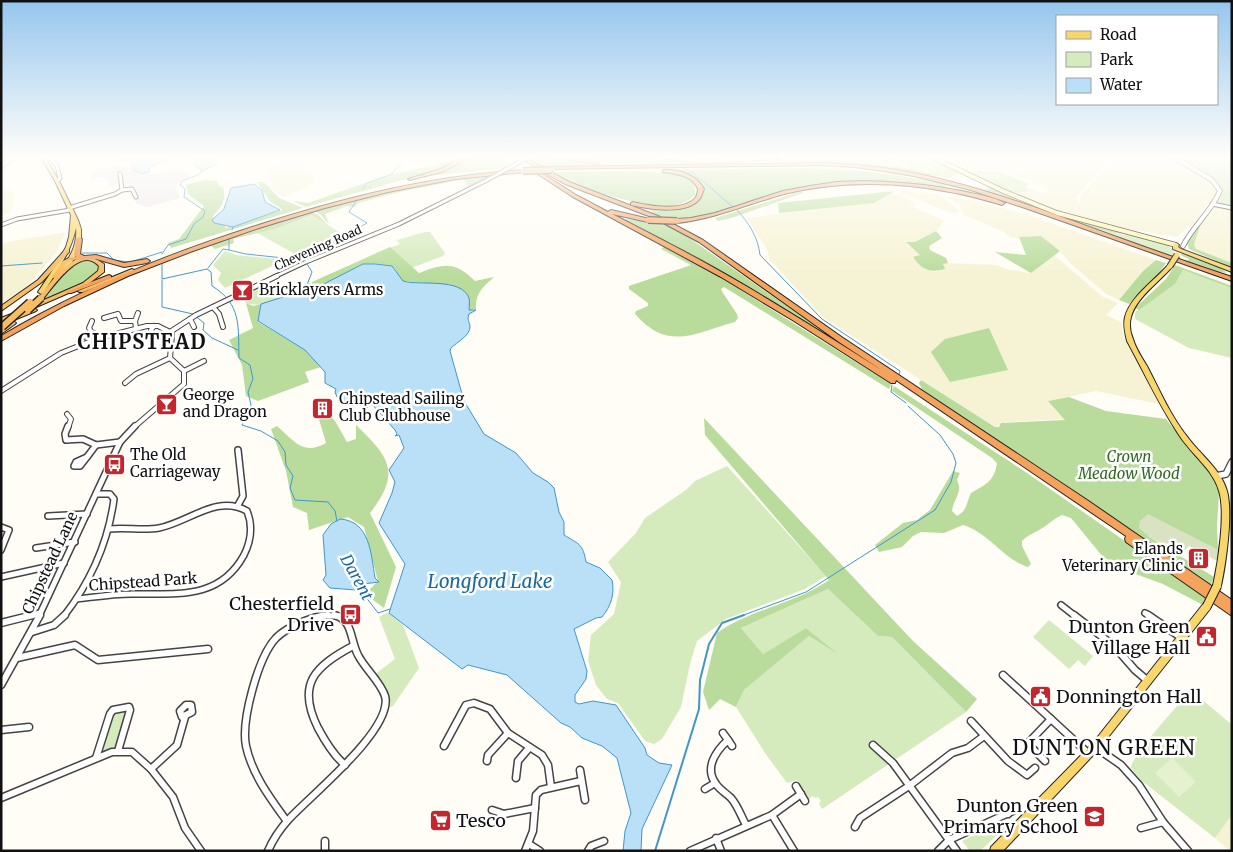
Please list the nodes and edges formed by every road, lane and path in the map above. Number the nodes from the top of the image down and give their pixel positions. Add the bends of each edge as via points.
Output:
1 (65, 197) edge
2 (108, 197) edge
3 (344, 197) edge
4 (348, 197) edge
5 (357, 197) edge
6 (453, 197) edge
7 (576, 197) edge
8 (581, 197) edge
9 (602, 197) edge
10 (609, 197) edge
11 (698, 197) edge
12 (772, 197) edge
13 (975, 197) edge
14 (987, 197) edge
15 (998, 197) edge
16 (1013, 197) edge
17 (1216, 197) edge
18 (332, 201) junction
19 (1212, 204) junction
20 (1232, 208) edge
21 (70, 209) junction
22 (1035, 213) junction
23 (73, 216) junction
24 (1, 225) edge
25 (79, 239) junction
26 (1181, 249) junction
27 (67, 250) junction
28 (173, 253) junction
29 (82, 257) junction
30 (71, 259) junction
31 (137, 269) junction
32 (1232, 270) edge
33 (60, 275) junction
34 (1232, 279) edge
35 (1232, 282) edge
36 (69, 292) junction
37 (41, 295) junction
38 (213, 307) junction
39 (1, 309) edge
40 (138, 313) dead end
41 (104, 318) dead end
42 (190, 319) junction
43 (92, 321) dead end
44 (135, 321) junction
45 (1, 326) edge
46 (154, 326) junction
47 (194, 327) dead end
48 (136, 328) junction
49 (223, 328) dead end
50 (170, 332) junction
51 (94, 334) junction
52 (81, 338) dead end
53 (153, 338) dead end
54 (1, 339) edge
55 (96, 339) junction
56 (170, 358) junction
57 (204, 361) dead end
58 (184, 371) junction
59 (125, 382) dead end
60 (1, 391) edge
61 (67, 414) dead end
62 (120, 442) junction
63 (96, 445) junction
64 (238, 450) dead end
65 (87, 457) dead end
66 (1232, 462) edge
67 (1216, 476) junction
68 (96, 494) junction
69 (238, 505) junction
70 (87, 514) junction
71 (48, 516) dead end
72 (1, 527) edge
73 (109, 529) junction
74 (75, 542) junction
75 (36, 548) dead end
76 (1, 550) edge
77 (64, 563) junction
78 (1, 576) edge
79 (77, 599) junction
80 (1061, 605) dead end
81 (1232, 605) edge
82 (1232, 612) edge
83 (40, 613) junction
84 (1145, 614) dead end
85 (1, 623) edge
86 (32, 632) junction
87 (1182, 638) junction
88 (354, 646) junction
89 (208, 649) dead end
90 (17, 658) junction
91 (1003, 675) dead end
92 (1148, 681) junction
93 (1, 685) edge
94 (185, 717) dead end
95 (1051, 720) junction
96 (970, 721) dead end
97 (29, 726) dead end
98 (1, 730) edge
99 (508, 733) junction
100 (723, 733) dead end
101 (984, 736) junction
102 (873, 745) dead end
103 (444, 746) dead end
104 (529, 748) junction
105 (118, 751) junction
106 (1092, 751) junction
107 (96, 758) junction
108 (487, 761) dead end
109 (1045, 761) dead end
110 (345, 765) junction
111 (1035, 768) dead end
112 (151, 769) junction
113 (580, 770) dead end
114 (516, 778) dead end
115 (581, 782) junction
116 (715, 782) junction
117 (796, 786) dead end
118 (909, 786) junction
119 (551, 787) junction
120 (705, 789) dead end
121 (801, 794) junction
122 (1, 798) edge
123 (585, 800) dead end
124 (805, 801) dead end
125 (1003, 807) dead end
126 (535, 808) junction
127 (492, 810) dead end
128 (772, 815) junction
129 (286, 820) junction
130 (1163, 822) junction
131 (746, 825) junction
132 (855, 827) dead end
133 (1141, 828) dead end
134 (716, 838) junction
135 (949, 840) junction
136 (325, 841) dead end
137 (604, 841) dead end
138 (527, 847) edge
139 (998, 850) edge
140 (201, 851) edge
141 (268, 851) edge
142 (325, 851) edge
143 (540, 851) edge
144 (588, 851) edge
145 (690, 851) edge
146 (721, 851) edge
147 (794, 851) edge
148 (938, 851) edge
149 (957, 851) edge
150 (1188, 851) edge

1 - 21 main road
2 - 21 street
3 - 18 highway
4 - 18 highway
5 - 31 highway
6 - 38 street, Chevening Road, bridge
7 - 82 highway via 713,270 822,336 1007,456
8 - 12 highway, bridge via 623,216 676,221 714,216
9 - 81 highway via 656,217 701,241 859,353
10 - 11 highway via 663,208 690,203
13 - 22 highway, bridge
14 - 22 highway
15 - 34 highway
16 - 26 main road via 1094,224 1153,237
17 - 19 street
18 - 28 highway
19 - 20 street
19 - 26 street
21 - 23 main road
21 - 24 street
22 - 35 highway
23 - 25 main road via 79,226
23 - 27 main road
25 - 29 highway via 77,255
25 - 30 main road
26 - 32 main road
26 - 67 main road, bridge via 1162,277 1131,307 1127,315 1128,333 1179,432
27 - 37 main road
27 - 39 highway via 40,281
28 - 29 highway via 128,265 114,264 98,257
28 - 36 highway
29 - 30 highway
30 - 33 main road
30 - 37 highway via 65,262
31 - 45 highway
31 - 54 highway
33 - 36 highway via 80,260 94,260 102,265 96,278
33 - 37 highway
36 - 45 highway
37 - 45 highway, bridge
37 - 45 highway, bridge via 13,323
38 - 42 street, Chevening Road
38 - 49 street
40 - 44 street
41 - 44 street via 118,314 121,321
42 - 47 street
42 - 50 street, Chevening Road
43 - 51 street via 89,328
44 - 48 street
46 - 48 street
46 - 50 street
46 - 53 street via 151,330
48 - 55 street
50 - 56 street
51 - 52 street
51 - 55 street
55 - 60 street via 61,353
56 - 58 street
56 - 59 street
57 - 58 street
58 - 62 street, Chipstead Lane via 182,388 160,403
61 - 63 street via 72,419 64,434 66,440 82,439
62 - 63 street
62 - 68 street, Chipstead Lane
63 - 65 street
64 - 69 street via 243,496
66 - 67 street via 1226,474
67 - 87 main road, bridge via 1225,502 1220,573 1206,606
68 - 70 street, Chipstead Lane
68 - 73 street, Chipstead Park via 113,496
69 - 73 street via 220,505 153,530
69 - 79 street, Chipstead Park via 249,515 251,536 236,570 219,584 189,594 122,594
70 - 71 street
70 - 74 street, Chipstead Lane
72 - 76 street via 9,530
73 - 79 street, Chipstead Park via 99,560
74 - 75 street
74 - 77 street, Chipstead Lane
77 - 78 street
77 - 83 street, Chipstead Lane
79 - 86 street, Chipstead Park via 58,622
80 - 92 street via 1114,646
83 - 85 street
83 - 86 street, Chipstead Lane
84 - 87 street
86 - 90 street, Chipstead Lane
87 - 92 main road
88 - 110 street via 366,669 384,692 386,703 379,724
88 - 110 street via 321,664 307,689 309,709 315,724 331,752
88 - 129 street via 346,622 338,616 329,615 286,631 273,642 264,659 245,736 259,779
89 - 90 street via 98,660 75,645
90 - 93 street, Chipstead Lane
91 - 95 street
92 - 106 main road
94 - 112 street via 177,745
95 - 106 street
95 - 109 street via 1028,742
96 - 101 street
97 - 98 street
99 - 103 street via 490,709 471,702 444,736
99 - 104 street
99 - 108 street via 488,755
100 - 116 street via 730,743 719,748 713,757 710,770
101 - 111 street via 1027,775
101 - 118 street via 968,748 951,750
102 - 118 street via 893,763
104 - 114 street via 518,760
104 - 119 street via 542,755 548,765
105 - 107 street
105 - 107 street via 129,707 113,710 110,714
105 - 112 street via 132,752
106 - 130 street via 1121,765
106 - 139 main road
107 - 122 street
110 - 129 street
112 - 140 street via 173,797 185,828
113 - 115 street
115 - 119 street
115 - 123 street
116 - 120 street
116 - 131 street via 730,796
117 - 121 street
118 - 132 street via 860,818
118 - 135 street
119 - 126 street via 536,795
121 - 124 street
121 - 128 street
125 - 135 street via 1010,813
126 - 127 street via 504,816
126 - 138 street via 536,823
128 - 131 street
128 - 147 street
129 - 141 street
130 - 133 street
130 - 150 street
131 - 134 street
134 - 145 street
134 - 146 street
135 - 148 street
135 - 149 street
136 - 142 street
137 - 144 street via 591,846
138 - 143 street

